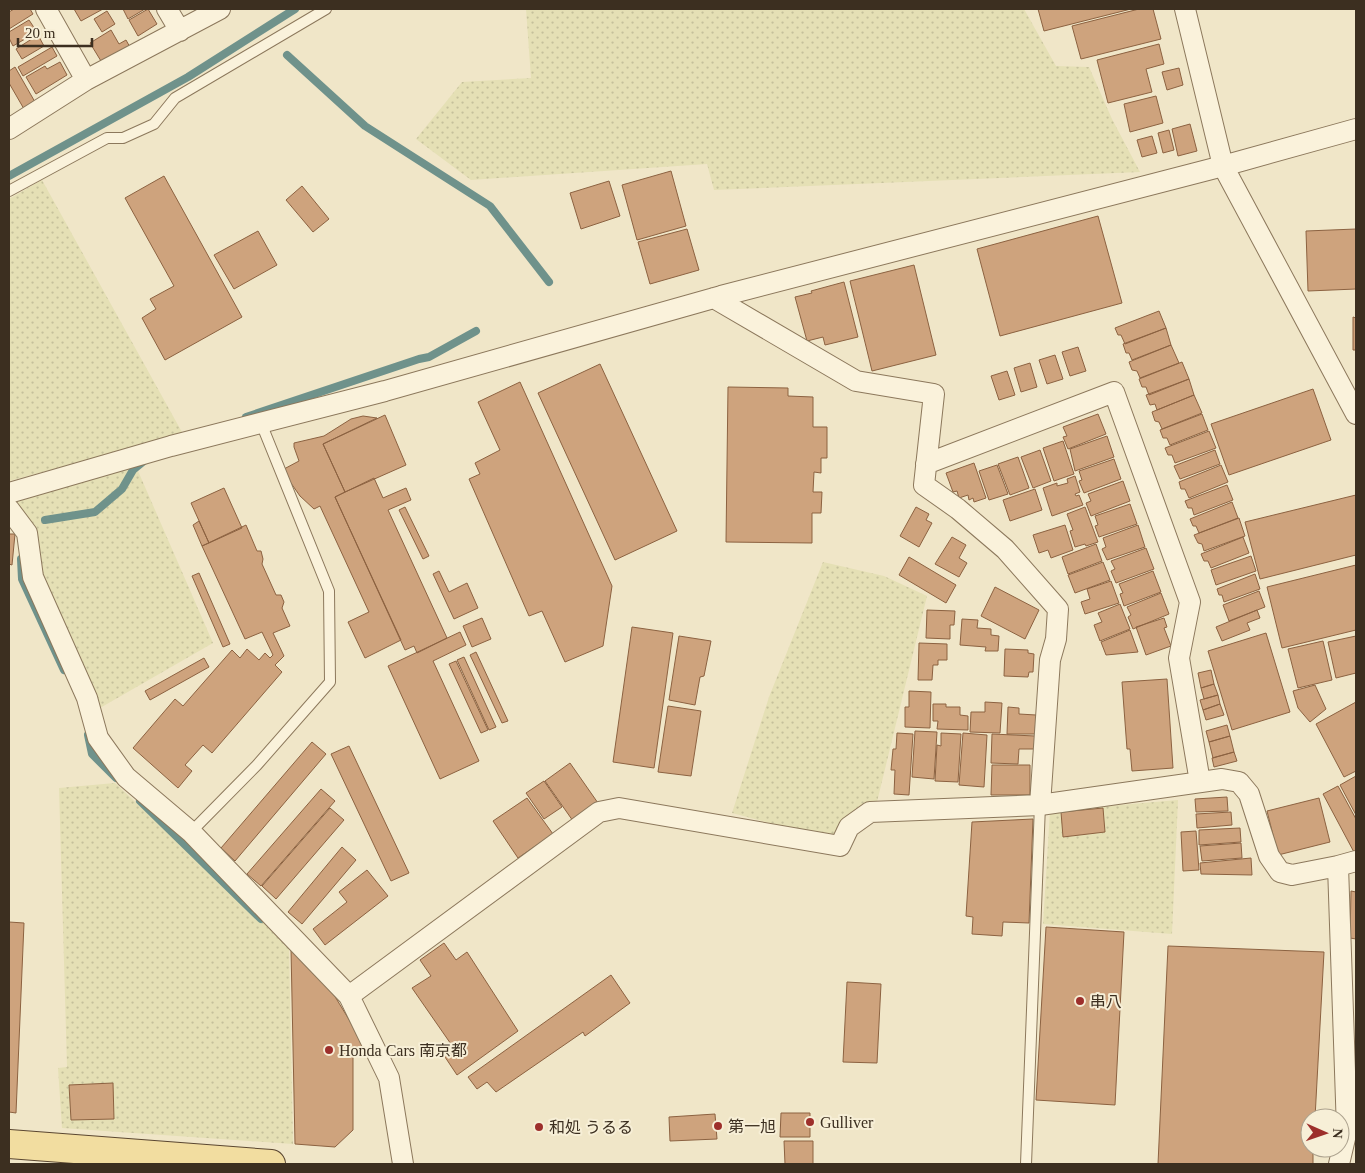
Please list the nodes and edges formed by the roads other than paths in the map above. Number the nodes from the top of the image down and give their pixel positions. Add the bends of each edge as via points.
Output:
1 (46, 9) edge
2 (168, 9) edge
3 (220, 9) edge
4 (326, 9) edge
5 (1186, 9) edge
6 (180, 31) junction
7 (86, 80) junction
8 (9, 129) edge
9 (1356, 129) edge
10 (1222, 166) junction
11 (9, 191) edge
12 (714, 298) junction
13 (1356, 414) edge
14 (261, 423) junction
15 (926, 464) junction
16 (9, 493) edge
17 (9, 509) edge
18 (1200, 782) junction
19 (1040, 805) junction
20 (191, 832) junction
21 (1347, 864) edge
22 (349, 996) junction
23 (9, 1144) edge
24 (271, 1164) edge
25 (404, 1164) edge
26 (1026, 1164) edge
27 (1339, 1164) edge

1 - 7 street
2 - 6 street
3 - 6 street
4 - 11 lane via 175,98 154,124 124,138 107,138
5 - 10 street
6 - 7 street
7 - 8 street
9 - 10 street
10 - 12 street
10 - 13 street
12 - 14 street
12 - 15 street via 856,381 934,394
14 - 16 street
14 - 20 lane via 329,591 330,682 257,765
15 - 18 street via 1114,392 1190,602 1179,658
15 - 19 street via 924,485 1005,549 1058,609 1056,639 1050,660
17 - 20 street via 27,533 33,577 87,698 98,738 126,778
18 - 19 street
18 - 21 street via 1222,779 1239,782 1249,794 1269,856 1280,872 1292,875
19 - 22 street via 870,812 849,827 840,846 619,808 599,812
19 - 26 lane
20 - 22 street
21 - 27 street via 1348,1130
22 - 25 street via 389,1078
23 - 24 main road

